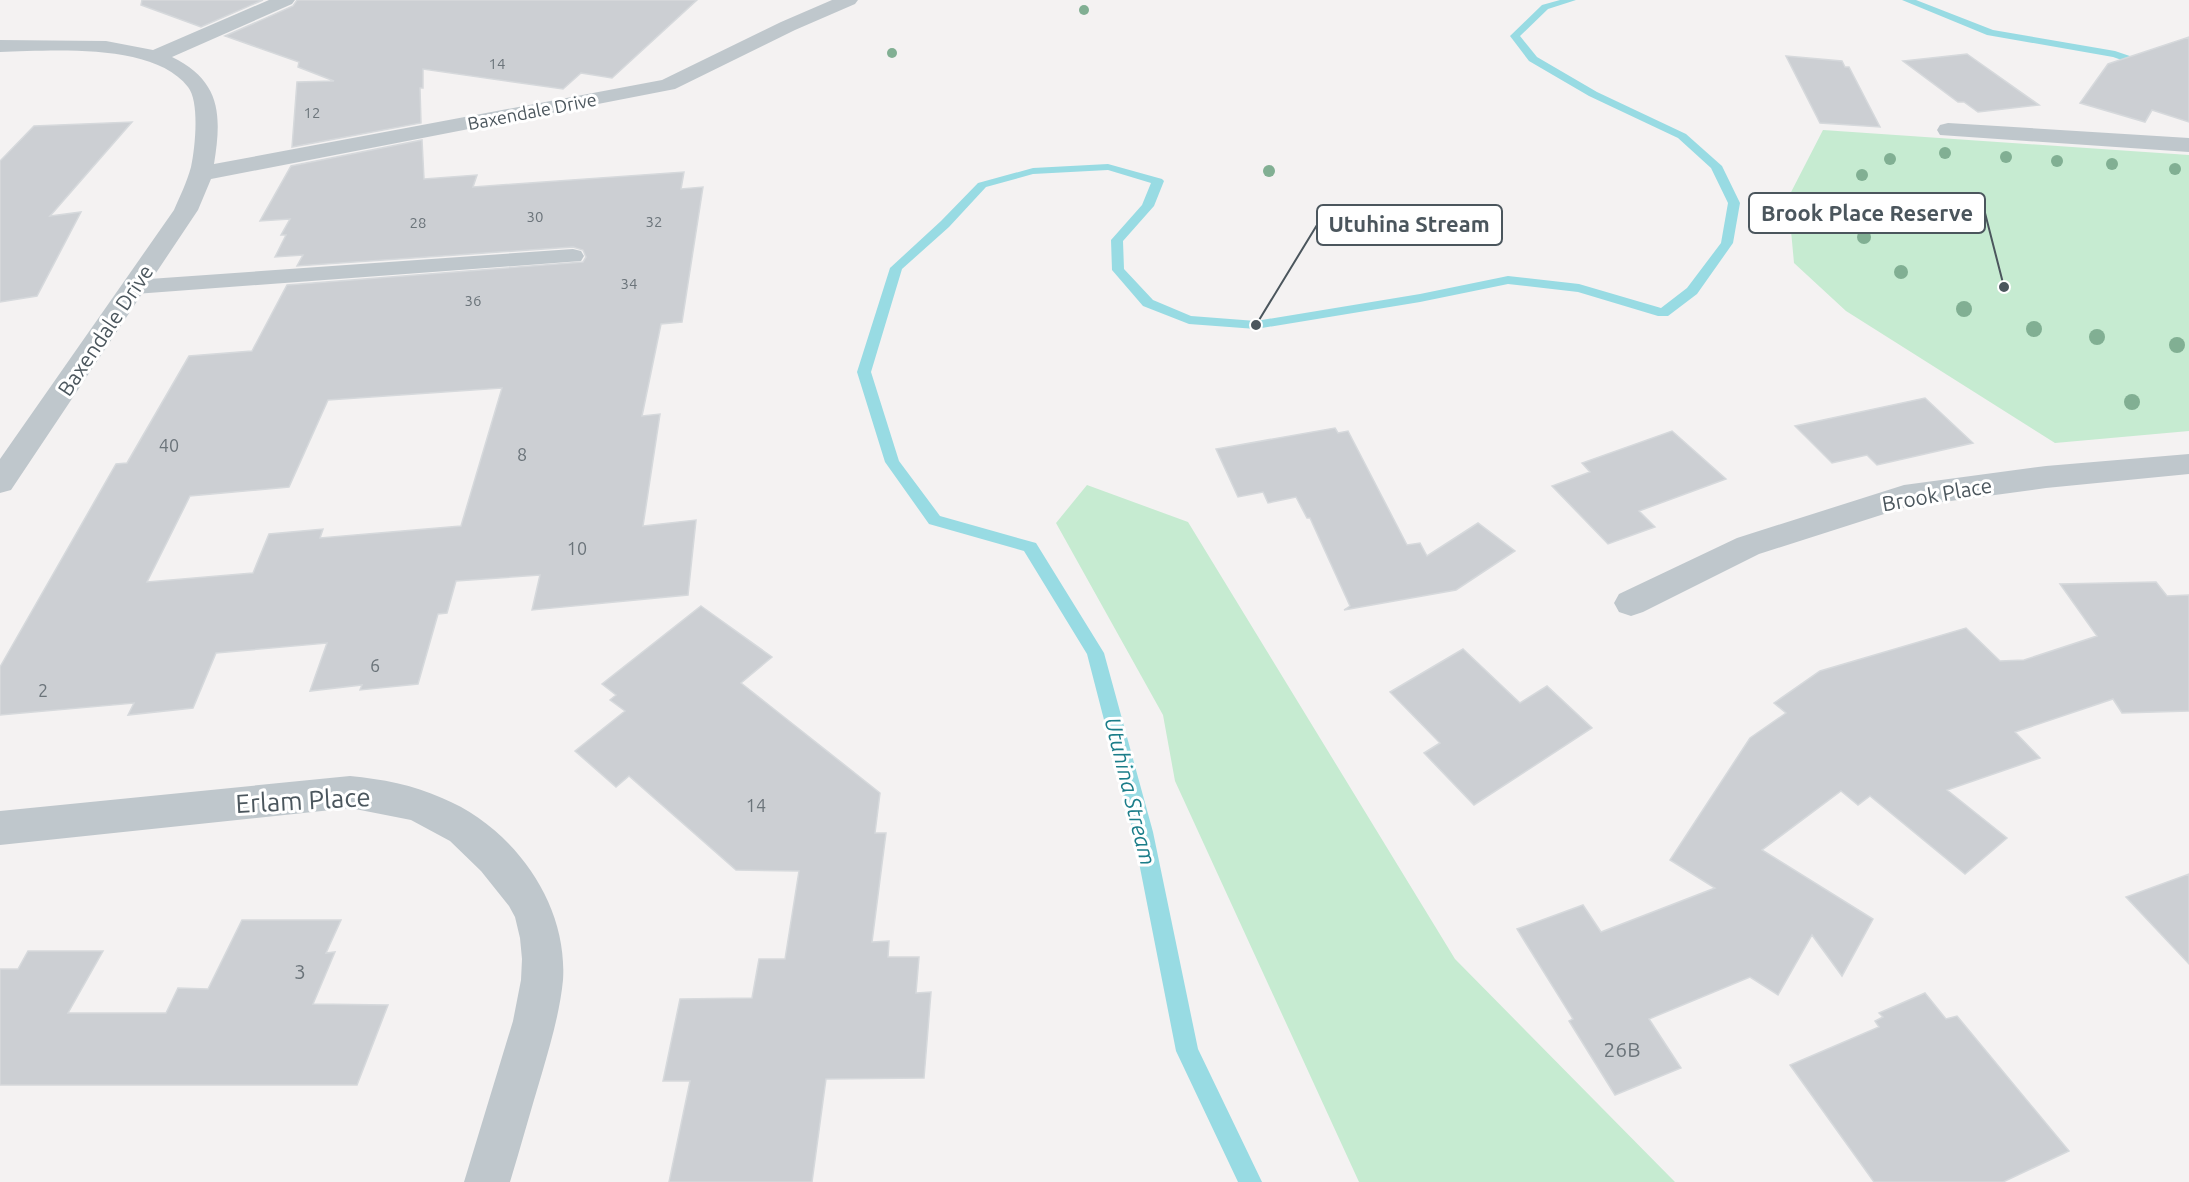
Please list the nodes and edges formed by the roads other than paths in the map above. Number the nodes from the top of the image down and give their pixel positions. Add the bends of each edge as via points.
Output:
1 (285, 0) edge
2 (848, 0) edge
3 (0, 46) edge
4 (155, 57) junction
5 (1948, 130) dead end
6 (2189, 145) edge
7 (201, 174) junction
8 (573, 256) dead end
9 (135, 287) junction
10 (2189, 464) edge
11 (0, 482) edge
12 (1631, 603) dead end
13 (0, 828) edge
14 (487, 1182) edge

1 - 4 street
2 - 7 street, Baxendale Drive via 668,85
3 - 4 street, Baxendale Drive via 109,47
4 - 7 street, Baxendale Drive via 183,71 198,86 206,113
5 - 6 street
7 - 9 street, Baxendale Drive via 186,210
8 - 9 lane
9 - 11 street, Baxendale Drive
10 - 12 street, Brook Place via 2046,477 1904,496 1748,546
13 - 14 street, Erlam Place via 351,792 388,796 424,806 453,821 480,841 520,887 536,918 542,954 534,1024

